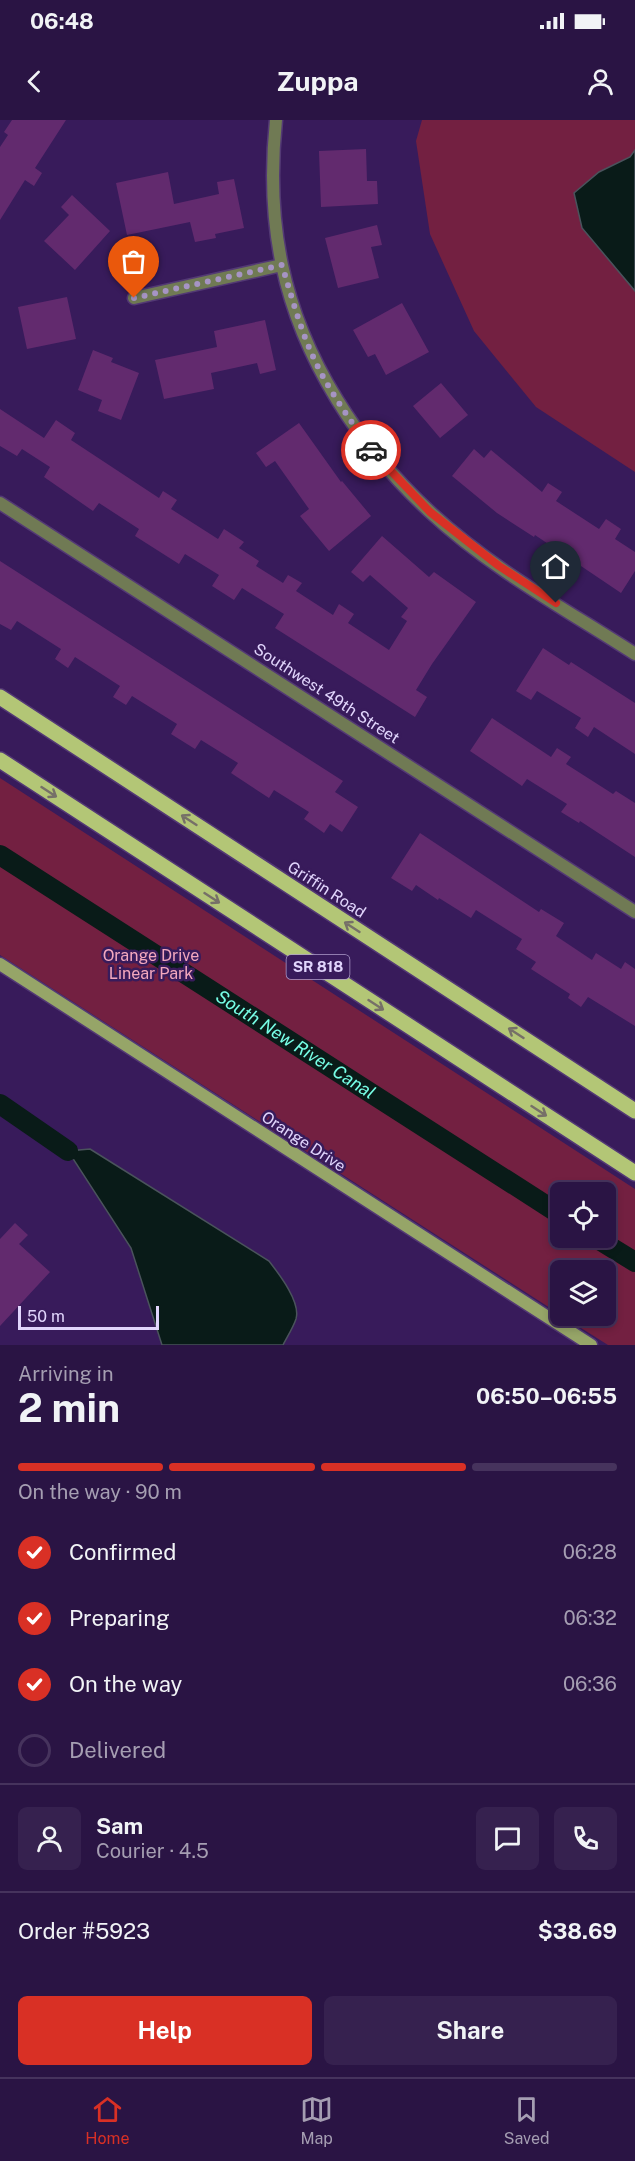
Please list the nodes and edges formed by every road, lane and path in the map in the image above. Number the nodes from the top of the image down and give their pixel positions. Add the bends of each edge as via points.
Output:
1 (276, 120) edge
2 (282, 265) junction
3 (134, 298) dead end
4 (0, 503) edge
5 (635, 654) edge
6 (0, 696) edge
7 (0, 760) edge
8 (635, 912) edge
9 (0, 964) edge
10 (635, 1111) edge
11 (635, 1173) edge
12 (591, 1345) edge

1 - 2 street via 273,178
2 - 3 street
2 - 5 street via 316,363 375,456 430,512 499,566
4 - 8 street, Southwest 49th Street
10 -> 6 main road, Griffin Road
7 -> 11 main road, SR 818
9 - 12 street, Orange Drive

